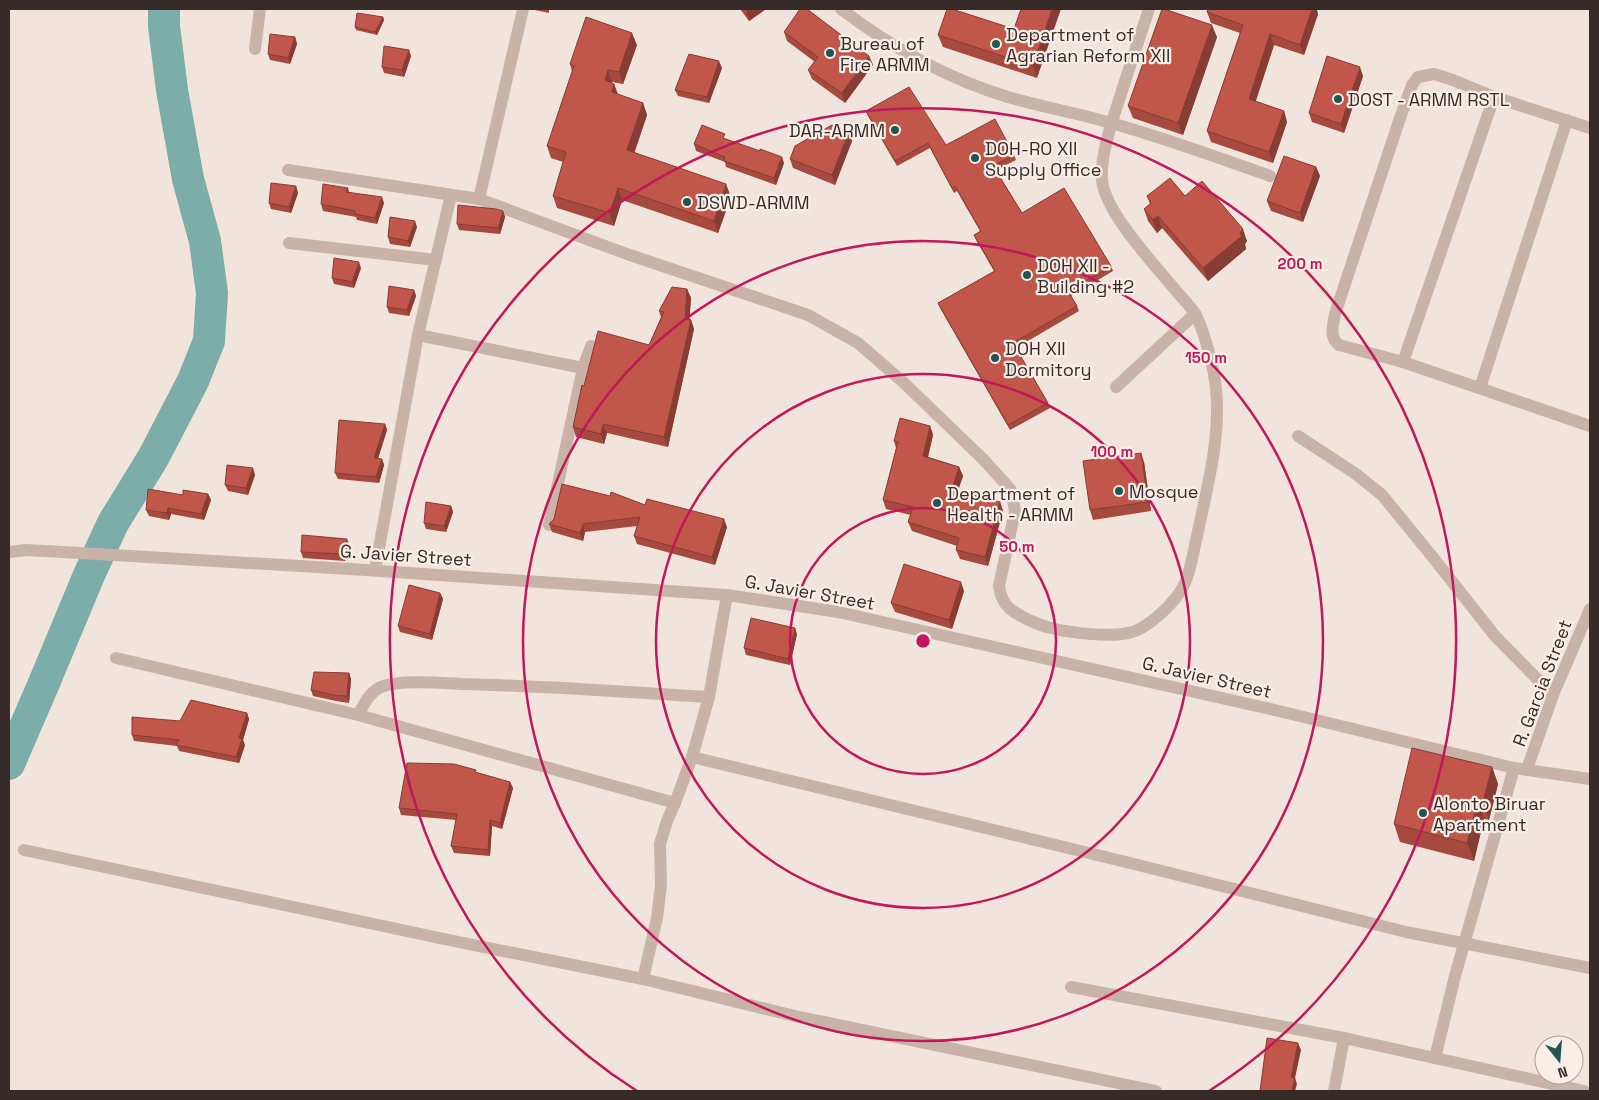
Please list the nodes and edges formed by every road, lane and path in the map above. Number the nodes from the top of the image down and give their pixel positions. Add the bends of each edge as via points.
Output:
1 (260, 9) edge
2 (523, 9) edge
3 (842, 9) edge
4 (1149, 9) edge
5 (255, 49) dead end
6 (1494, 98) junction
7 (1567, 120) junction
8 (1112, 123) junction
9 (1590, 128) edge
10 (288, 170) dead end
11 (1270, 176) dead end
12 (450, 194) junction
13 (479, 199) junction
14 (289, 243) dead end
15 (436, 260) junction
16 (1195, 314) junction
17 (418, 335) junction
18 (591, 346) dead end
19 (1403, 362) junction
20 (583, 368) junction
21 (1116, 387) dead end
22 (1480, 388) junction
23 (1590, 426) edge
24 (1298, 436) dead end
25 (549, 525) edge
26 (9, 552) edge
27 (375, 570) junction
28 (727, 595) junction
29 (1590, 609) edge
30 (116, 658) dead end
31 (1553, 695) junction
32 (709, 697) junction
33 (358, 715) junction
34 (692, 757) junction
35 (1514, 768) junction
36 (1527, 769) junction
37 (1590, 778) edge
38 (675, 803) junction
39 (24, 850) dead end
40 (1465, 942) junction
41 (1590, 968) edge
42 (643, 979) junction
43 (1071, 987) dead end
44 (1344, 1038) junction
45 (1435, 1058) junction
46 (1156, 1091) edge
47 (1334, 1091) edge
48 (1584, 1091) edge

1 - 5 street
2 - 13 street
3 - 8 street via 900,48 946,73 1008,96
4 - 8 street
6 - 7 street
6 - 19 street
6 - 19 street via 1453,80 1426,74 1418,77 1412,85 1403,110 1336,314 1332,335 1339,345
7 - 9 street
7 - 22 street
8 - 11 street
8 - 16 street via 1103,160 1105,192 1123,226
10 - 12 street
12 - 13 street
12 - 15 street
13 - 16 street via 627,254 808,314 858,343 903,382 1011,490 1015,511 998,586 1000,593 1009,608 1051,628 1112,635 1132,632 1162,613 1181,591 1190,568 1218,416 1214,369
14 - 15 street
15 - 17 street
16 - 21 street
17 - 20 street
17 - 27 street
18 - 20 street
19 - 22 street
20 - 25 street
22 - 23 street
24 - 31 street via 1382,495 1495,636
26 - 27 street, G. Javier Street via 26,550
27 - 28 street, G. Javier Street
28 - 32 street
28 - 35 street, G. Javier Street via 838,612 1280,711
29 - 31 street, R. Garcia Street
30 - 33 street
31 - 36 street, R. Garcia Street
32 - 33 street via 541,686 405,684 379,688 367,699
32 - 34 street
33 - 38 street
34 - 38 street
34 - 40 street via 1406,932
35 - 36 street, G. Javier Street
35 - 40 street
36 - 37 street, G. Javier Street
38 - 42 street via 660,844 661,885 657,918
39 - 42 street
40 - 41 street
40 - 45 street
42 - 46 street via 795,1016
43 - 44 street
44 - 45 street
44 - 47 street
45 - 48 street

